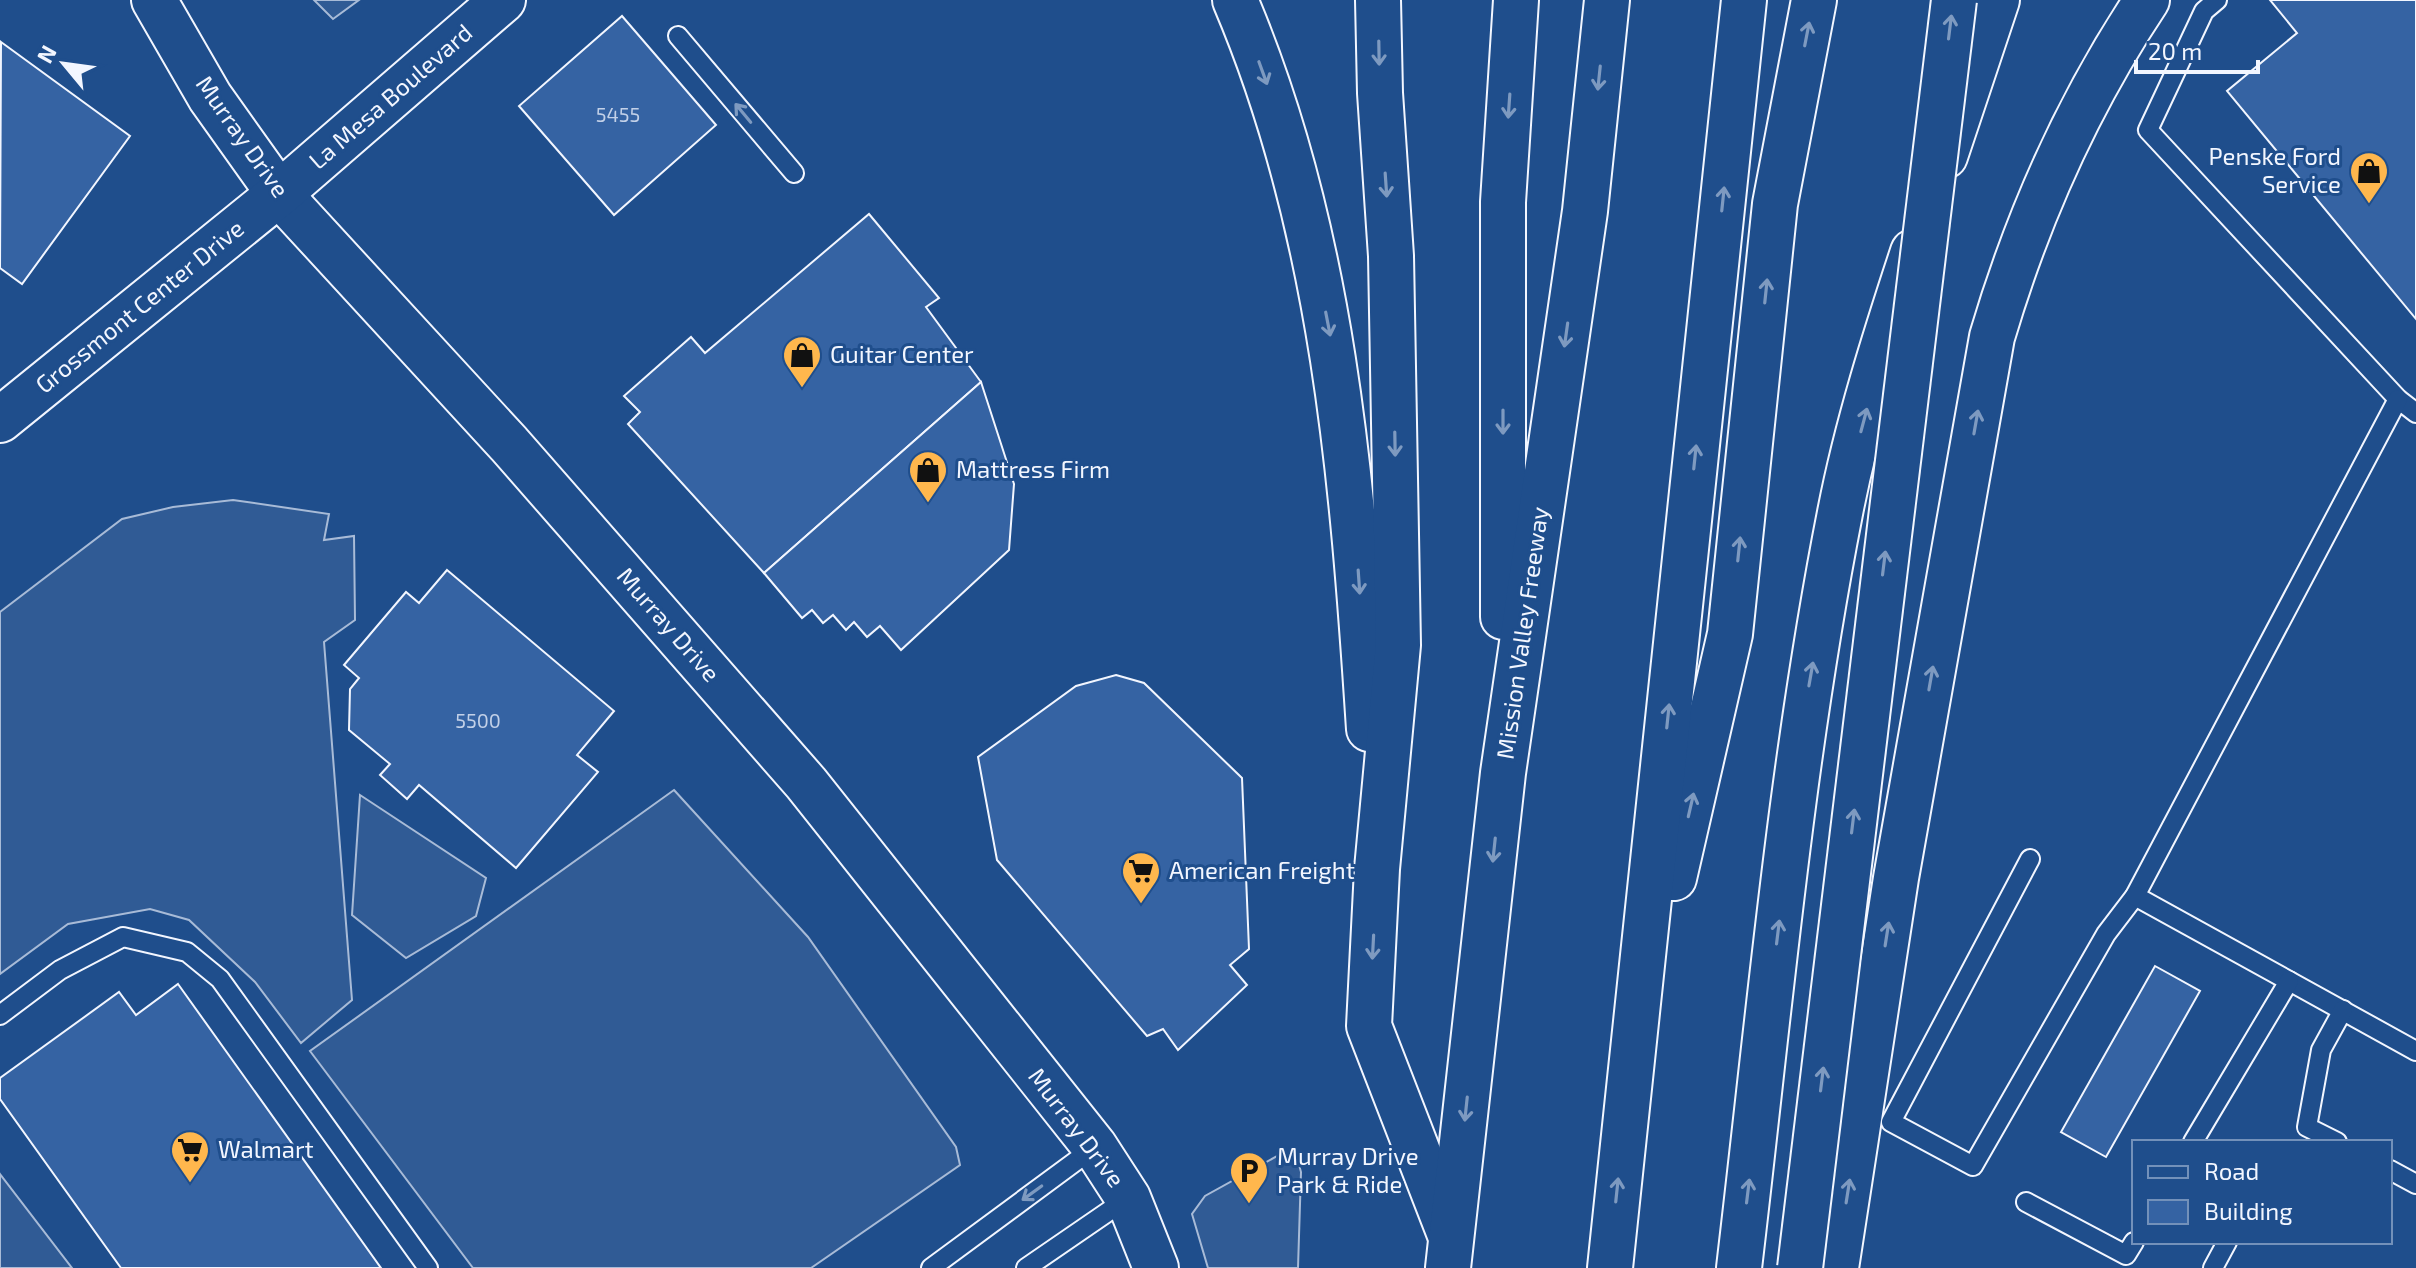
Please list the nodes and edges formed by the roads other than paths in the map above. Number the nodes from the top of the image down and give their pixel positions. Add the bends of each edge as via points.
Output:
1 (154, 0) edge
2 (503, 0) edge
3 (1235, 0) edge
4 (1378, 0) edge
5 (1516, 0) edge
6 (1607, 0) edge
7 (1744, 0) edge
8 (1814, 0) edge
9 (1954, 0) edge
10 (1997, 0) edge
11 (2147, 0) edge
12 (2217, 0) edge
13 (678, 36) dead end
14 (794, 173) dead end
15 (279, 194) junction
16 (2398, 399) junction
17 (2416, 413) edge
18 (0, 420) edge
19 (1503, 773) junction
20 (2030, 859) dead end
21 (1377, 869) junction
22 (2135, 896) junction
23 (2289, 981) junction
24 (2343, 1010) junction
25 (0, 1015) edge
26 (2416, 1051) edge
27 (1629, 1072) junction
28 (2194, 1140) edge
29 (2333, 1140) edge
30 (1095, 1147) junction
31 (2392, 1171) edge
32 (2416, 1184) edge
33 (1128, 1198) junction
34 (2026, 1202) dead end
35 (2133, 1244) edge
36 (2226, 1244) edge
37 (1450, 1253) edge
38 (428, 1268) edge
39 (931, 1268) edge
40 (1026, 1268) edge
41 (1156, 1268) edge
42 (1610, 1268) edge
43 (1739, 1268) edge
44 (1800, 1268) edge
45 (1836, 1268) edge
46 (2213, 1268) edge

1 - 15 main road, Murray Drive via 210,97
2 - 15 main road, La Mesa Boulevard
3 -> 21 main road via 1297,186 1330,333 1354,510
4 -> 21 main road via 1391,256 1398,645
5 -> 19 main road via 1503,202
6 -> 19 main road, Mission Valley Freeway via 1585,211
27 -> 7 main road
27 -> 8 main road via 1730,634 1775,204
44 -> 9 main road, bridge
43 -> 10 main road via 1804,716 1840,510 1887,331
45 -> 11 main road via 1896,878 1992,337 2017,253 2063,142
12 - 16 lane via 2204,11 2148,130
14 -> 13 lane
15 - 18 main road, Grossmont Center Drive
15 - 30 main road, Murray Drive via 519,456 806,783
16 - 17 lane
16 - 22 lane
19 -> 37 main road, Mission Valley Freeway
20 - 22 lane via 1891,1122 1973,1166 2106,934
21 -> 37 main road via 1369,1026
22 - 23 lane
23 - 24 lane
23 - 28 lane
24 - 26 lane
24 - 29 lane via 2321,1050 2307,1127
25 - 38 lane via 60,970 123,937 187,952 220,979
42 -> 27 main road
30 - 33 main road, Murray Drive
30 -> 39 lane
31 - 32 lane
33 - 40 lane
33 - 41 main road, Murray Drive
34 - 35 lane via 2126,1255
36 - 46 lane

